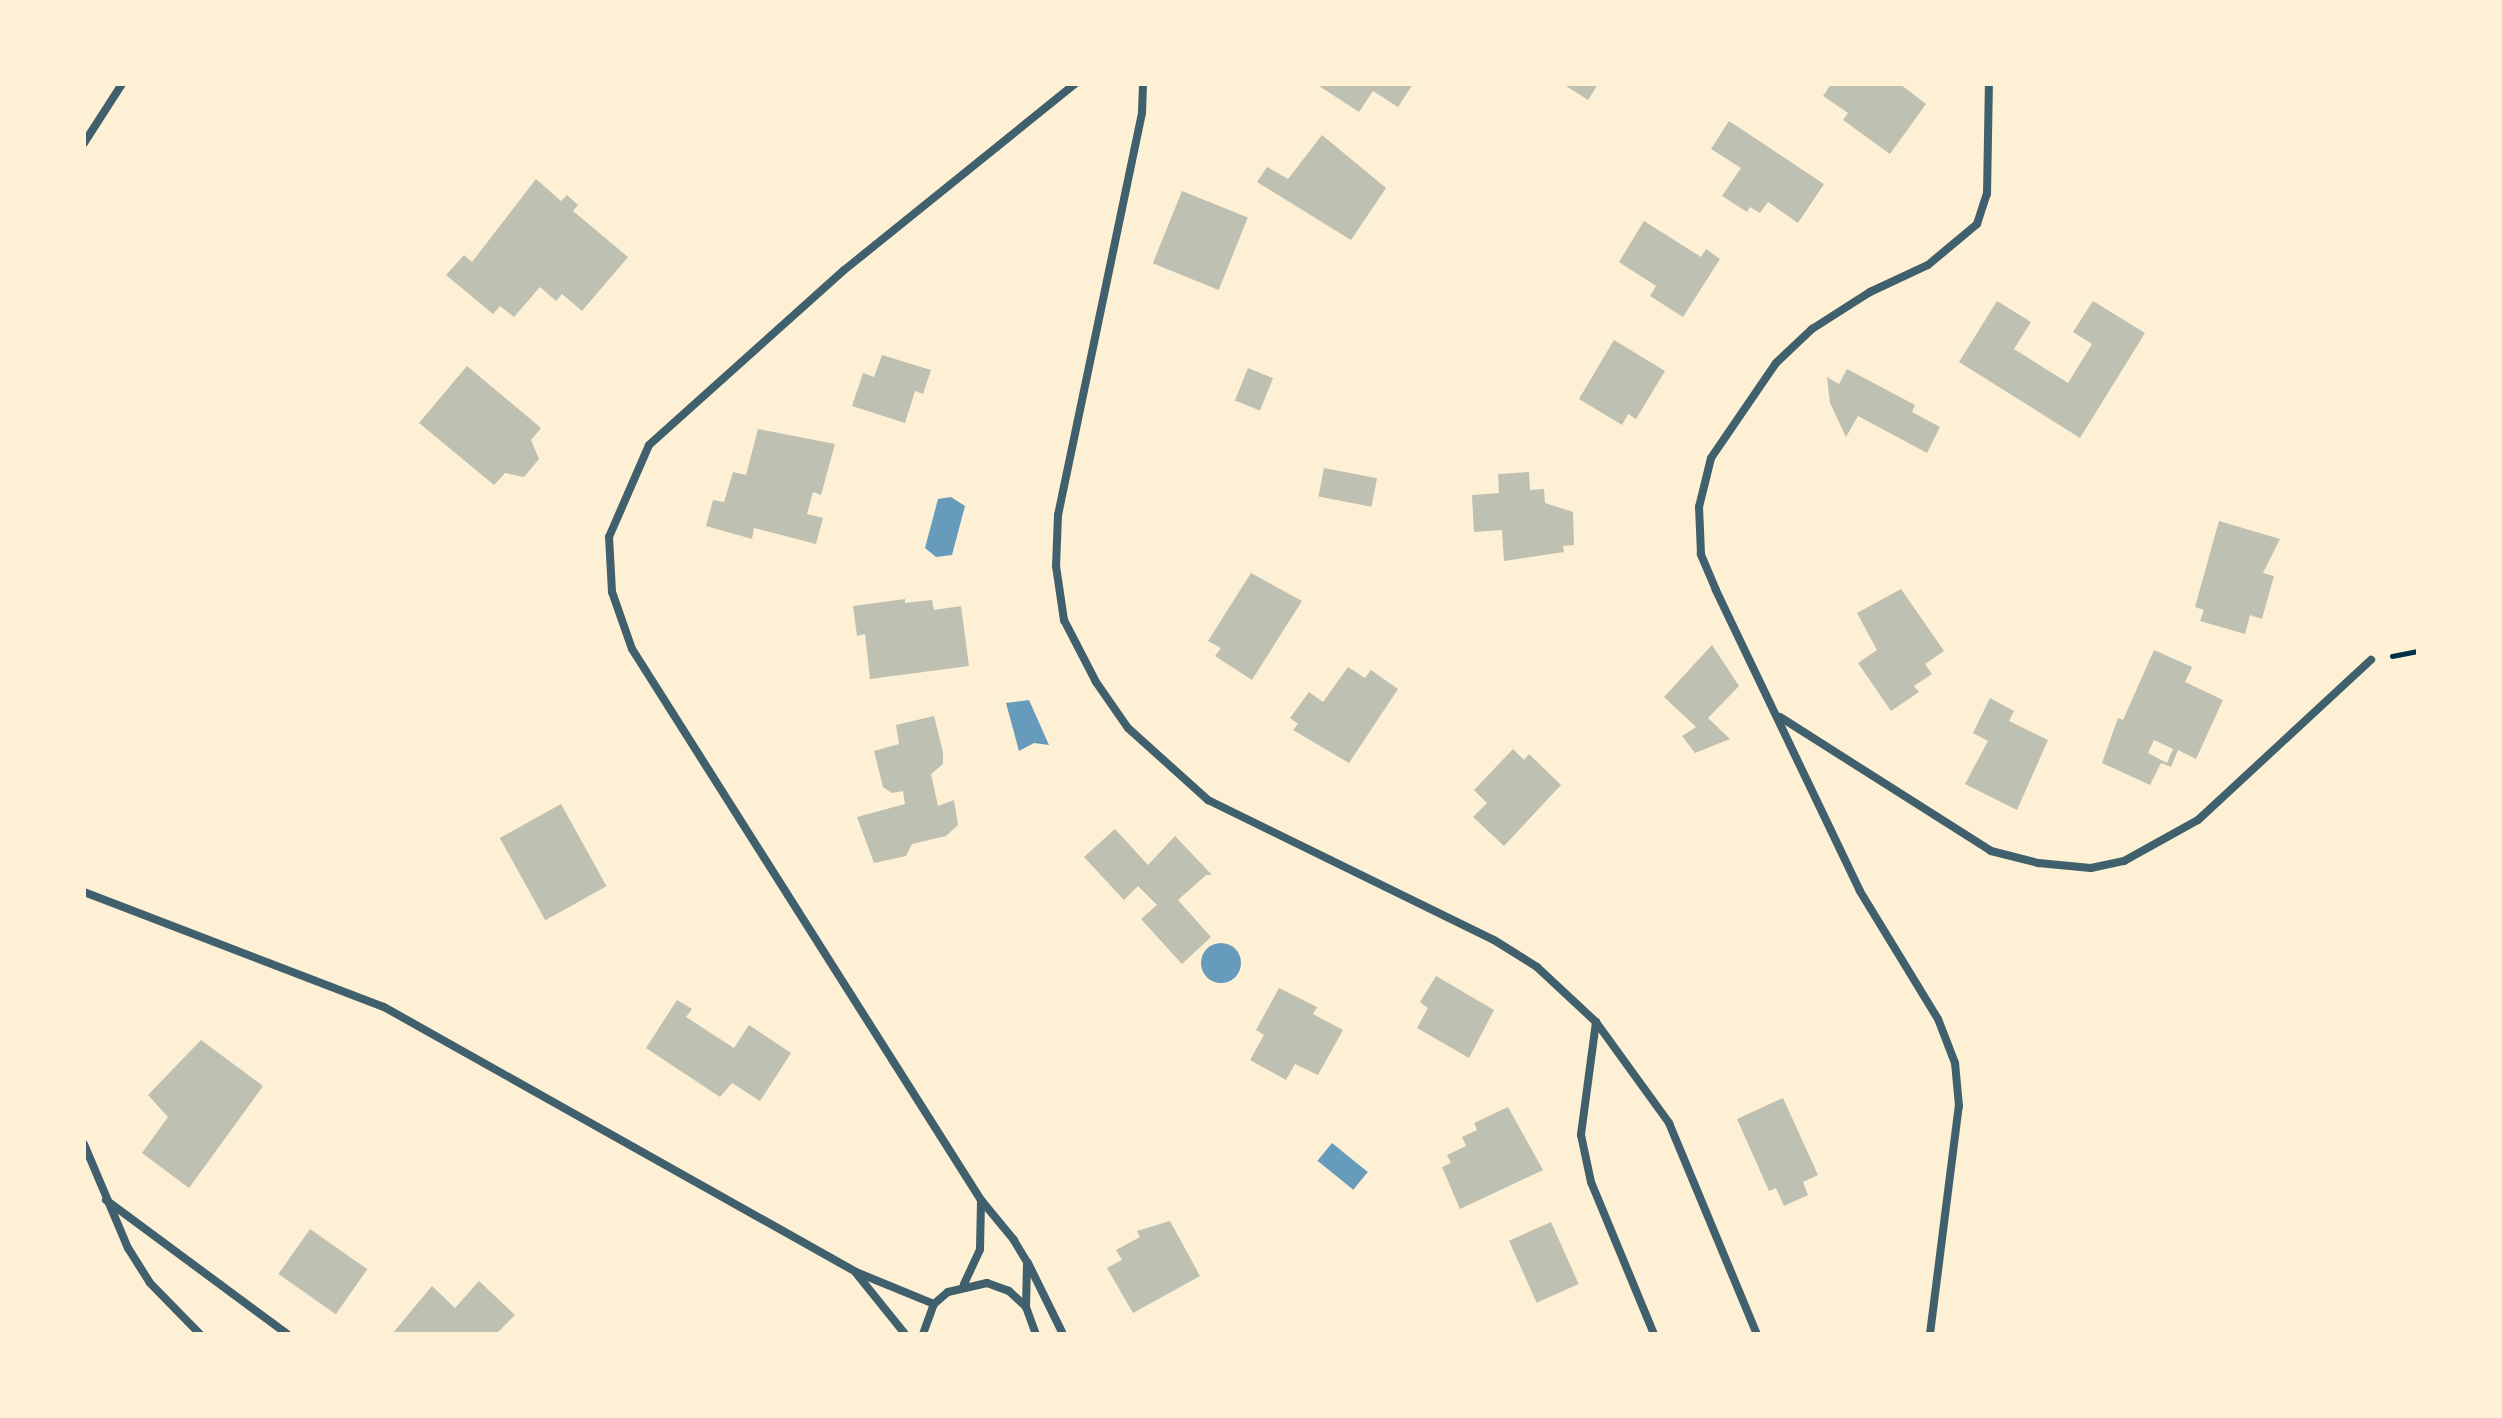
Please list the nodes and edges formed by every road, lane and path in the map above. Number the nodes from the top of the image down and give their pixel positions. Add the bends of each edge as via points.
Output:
1 (122, 84) edge
2 (1075, 84) edge
3 (1143, 84) edge
4 (1989, 84) edge
5 (84, 143) edge
6 (2371, 660) dead end
7 (1780, 716) junction
8 (84, 892) edge
9 (1596, 1022) junction
10 (84, 1144) edge
11 (106, 1200) junction
12 (981, 1200) junction
13 (1027, 1262) junction
14 (856, 1272) junction
15 (964, 1284) junction
16 (934, 1304) junction
17 (1026, 1307) junction
18 (1036, 1332) edge
19 (200, 1334) edge
20 (287, 1334) edge
21 (905, 1334) edge
22 (923, 1334) edge
23 (1046, 1334) edge
24 (1063, 1334) edge
25 (1654, 1334) edge
26 (1757, 1334) edge
27 (1930, 1334) edge

1 - 5 street
2 - 12 street via 843,271 649,445 609,537 612,592 632,649
3 - 9 street via 1142,113 1058,515 1056,566 1064,620 1096,682 1128,728 1208,800 1494,940 1537,967
4 - 7 street via 1987,194 1977,224 1928,265 1870,292 1812,329 1751,394 1711,458 1699,507 1701,554
6 - 7 street via 2198,820 2124,861 2091,868 1991,851
7 - 27 street via 1860,891 1938,1019 1955,1063 1959,1106
8 - 14 street via 384,1007
9 - 25 street via 1581,1135 1591,1182
9 - 26 street via 1669,1123
10 - 11 street
11 - 19 street via 150,1283
11 - 20 street
12 - 13 street
12 - 15 street via 977,1263
13 - 17 street
13 - 24 street
14 - 16 street
14 - 21 street
15 - 16 street
15 - 17 street via 987,1283 1009,1291
16 - 22 street
17 - 18 street
18 - 23 street

